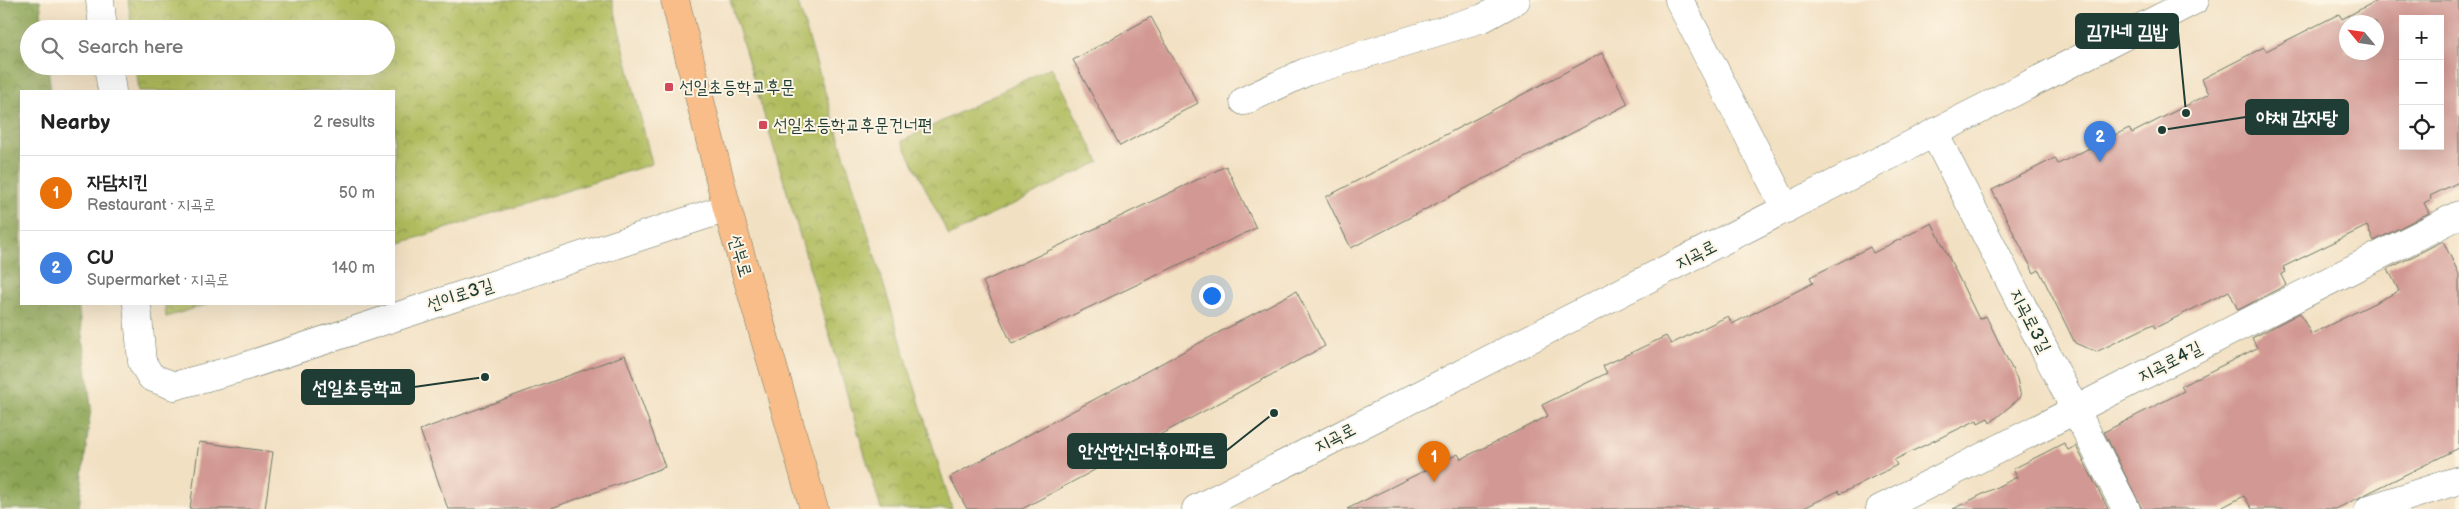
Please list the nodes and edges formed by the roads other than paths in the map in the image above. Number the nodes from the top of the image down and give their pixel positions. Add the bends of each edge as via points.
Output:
1 (100, 0) edge
2 (674, 0) edge
3 (1516, 0) edge
4 (1679, 0) edge
5 (2195, 0) edge
6 (102, 20) edge
7 (109, 75) edge
8 (112, 90) edge
9 (1244, 100) dead end
10 (1934, 133) junction
11 (727, 208) junction
12 (1786, 209) junction
13 (2459, 215) edge
14 (136, 305) edge
15 (2075, 410) junction
16 (2459, 480) edge
17 (814, 509) edge
18 (1196, 509) edge
19 (1880, 509) edge
20 (2126, 509) edge
21 (2369, 509) edge

1 - 6 street
2 - 11 main road, 선부로
3 - 9 street via 1483,18 1306,72
4 - 12 street
5 - 10 street, 지곡로
7 - 8 street
10 - 12 street, 지곡로
10 - 15 street, 지곡로3길
11 - 14 street, 선이로3길 via 280,364 174,386 151,378 142,362
11 - 17 main road, 선부로
12 - 18 street, 지곡로
13 - 15 street, 지곡로4길
15 - 19 street, 지곡로4길
15 - 20 street, 지곡로3길
16 - 21 street

